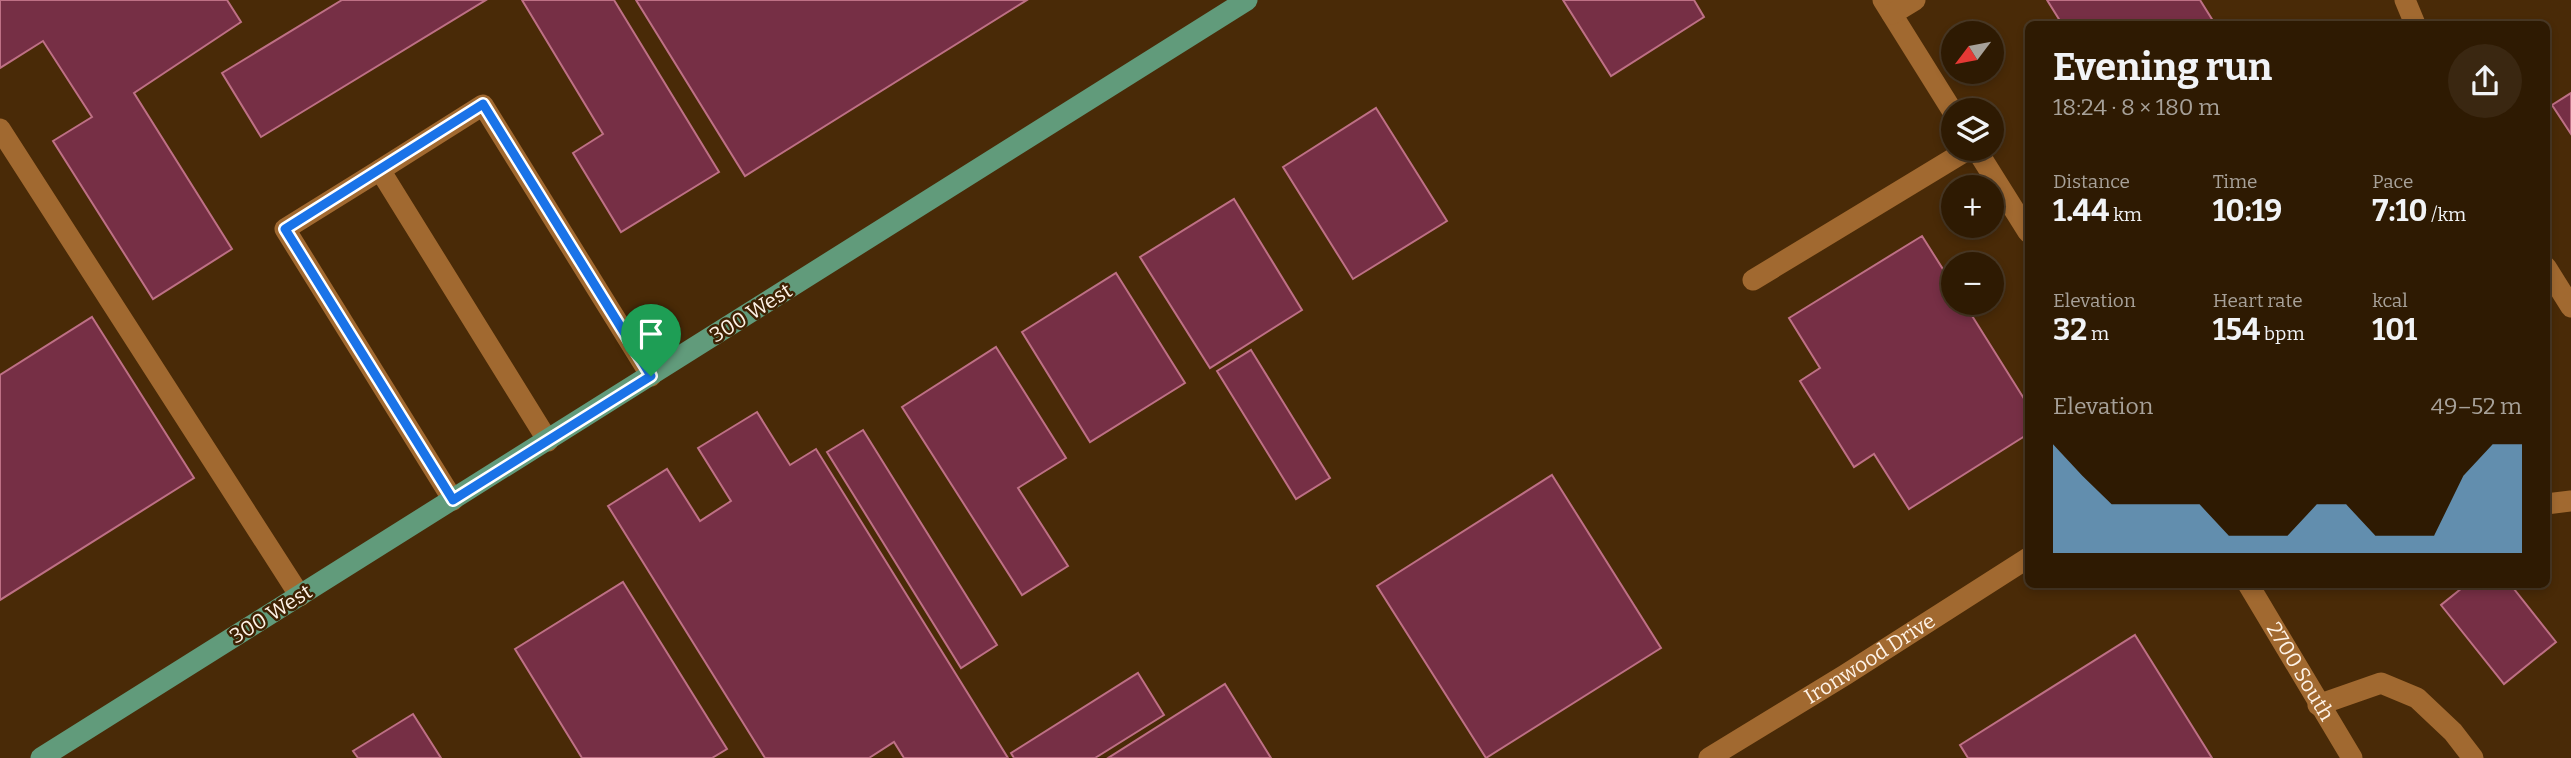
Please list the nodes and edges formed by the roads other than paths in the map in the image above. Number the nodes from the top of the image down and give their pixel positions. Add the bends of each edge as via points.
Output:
1 (1247, 0) edge
2 (1915, 0) edge
3 (2405, 0) edge
4 (1888, 7) edge
5 (2413, 21) edge
6 (1945, 98) edge
7 (0, 129) edge
8 (1949, 161) edge
9 (1984, 161) edge
10 (380, 170) junction
11 (2025, 227) edge
12 (2550, 273) edge
13 (1753, 280) dead end
14 (2571, 306) edge
15 (651, 376) junction
16 (548, 441) junction
17 (453, 500) junction
18 (2571, 501) edge
19 (2550, 504) edge
20 (2025, 560) edge
21 (2250, 588) edge
22 (300, 596) junction
23 (2318, 705) junction
24 (1743, 749) edge
25 (41, 758) edge
26 (1709, 758) edge
27 (2352, 758) edge
28 (2473, 758) edge

1 - 15 main road, 300 West
2 - 4 street
3 - 5 street
4 - 6 street
7 - 22 street
8 - 13 street
9 - 11 street
10 - 15 street via 483,104
10 - 16 street
10 - 17 street via 285,229
12 - 14 street
15 - 16 main road, 300 West
16 - 17 main road, 300 West
17 - 22 main road, 300 West
18 - 19 street
20 - 24 street, Ironwood Drive via 1845,675
21 - 23 street, 2700 South
22 - 25 main road, 300 West
23 - 27 street, 2700 South
23 - 28 street via 2381,683 2417,698
24 - 26 street, Ironwood Drive

